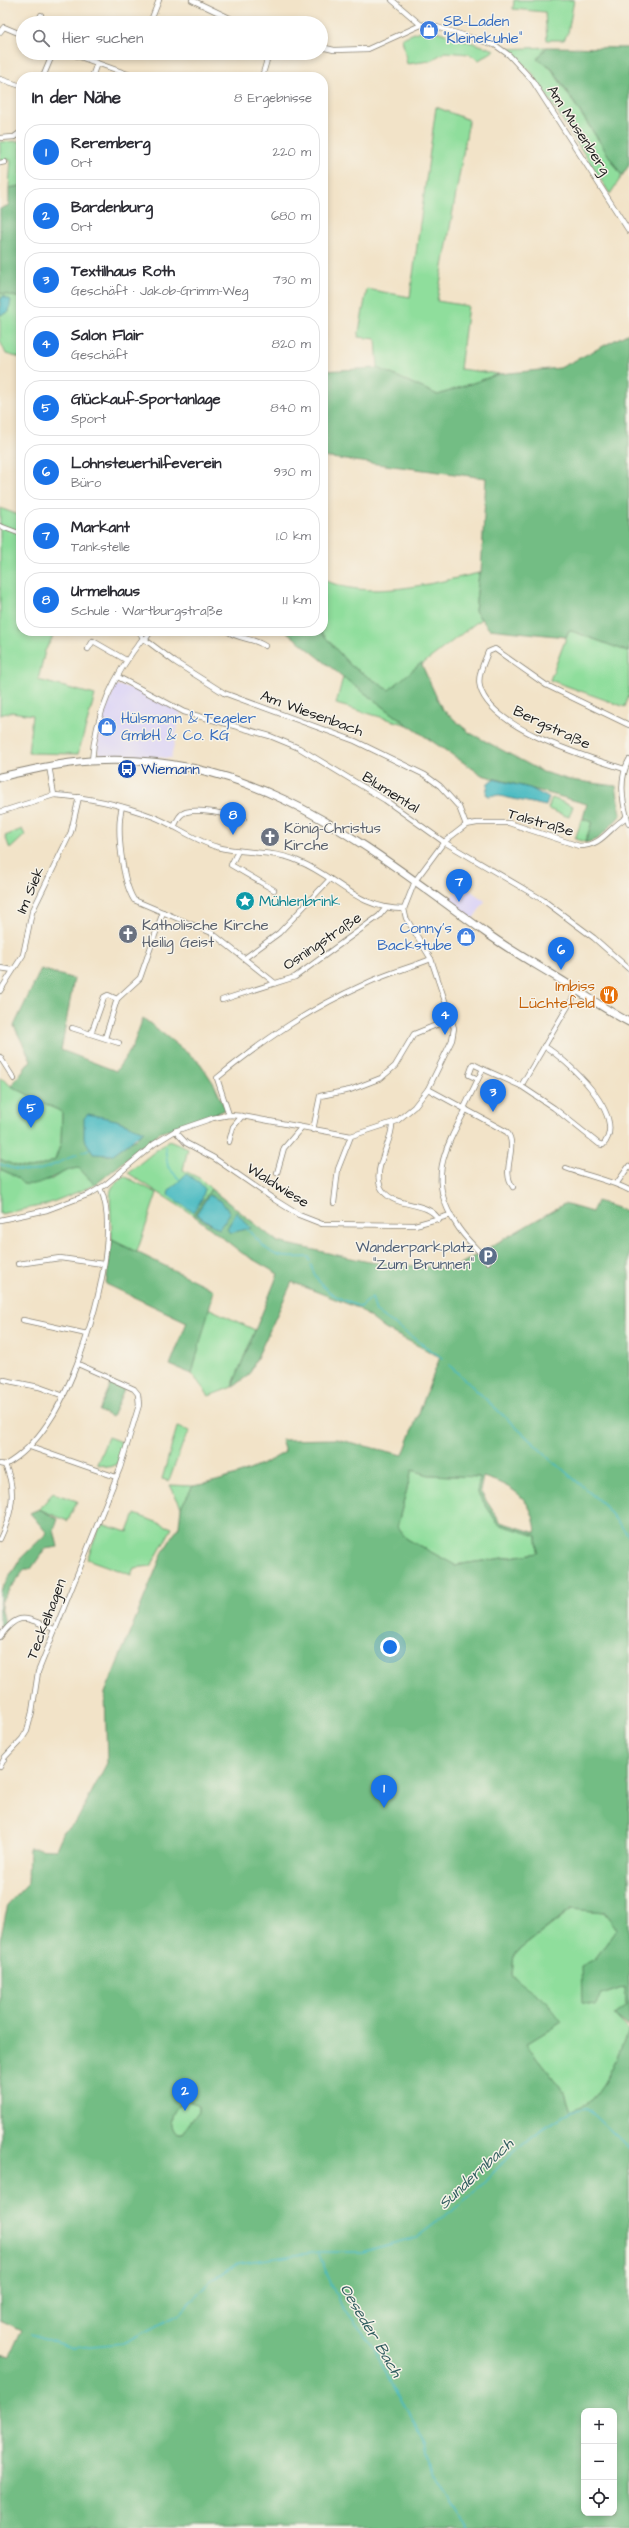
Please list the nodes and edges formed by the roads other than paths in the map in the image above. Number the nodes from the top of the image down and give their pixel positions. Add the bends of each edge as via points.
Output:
1 (158, 0) edge
2 (192, 0) edge
3 (392, 0) edge
4 (152, 16) edge
5 (225, 16) edge
6 (421, 25) junction
7 (0, 32) edge
8 (16, 32) edge
9 (328, 49) edge
10 (50, 60) edge
11 (91, 60) edge
12 (267, 60) edge
13 (97, 63) junction
14 (46, 72) edge
15 (94, 72) edge
16 (122, 72) edge
17 (263, 72) edge
18 (0, 79) edge
19 (16, 84) edge
20 (16, 136) edge
21 (0, 138) edge
22 (629, 231) edge
23 (0, 526) edge
24 (16, 532) edge
25 (142, 636) edge
26 (147, 636) edge
27 (234, 636) edge
28 (144, 639) junction
29 (265, 646) dead end
30 (88, 649) dead end
31 (126, 660) junction
32 (118, 677) junction
33 (629, 725) edge
34 (629, 760) edge
35 (92, 761) junction
36 (49, 766) junction
37 (624, 768) junction
38 (0, 777) edge
39 (54, 795) junction
40 (79, 797) junction
41 (122, 807) junction
42 (0, 812) edge
43 (627, 817) junction
44 (244, 818) dead end
45 (629, 824) edge
46 (466, 825) junction
47 (174, 827) junction
48 (444, 842) junction
49 (238, 851) junction
50 (330, 879) junction
51 (415, 881) junction
52 (274, 890) dead end
53 (385, 909) junction
54 (404, 909) junction
55 (163, 912) junction
56 (245, 958) junction
57 (431, 959) junction
58 (0, 968) edge
59 (629, 969) edge
60 (14, 970) junction
61 (275, 983) junction
62 (0, 991) edge
63 (577, 991) junction
64 (117, 999) junction
65 (222, 1000) dead end
66 (451, 1019) junction
67 (629, 1022) edge
68 (72, 1028) dead end
69 (91, 1034) junction
70 (105, 1038) junction
71 (119, 1043) dead end
72 (544, 1046) junction
73 (0, 1057) edge
74 (483, 1069) junction
75 (14, 1079) dead end
76 (478, 1079) junction
77 (521, 1086) junction
78 (428, 1088) junction
79 (600, 1090) dead end
80 (465, 1109) junction
81 (230, 1115) junction
82 (242, 1116) junction
83 (392, 1124) junction
84 (301, 1128) junction
85 (313, 1130) junction
86 (614, 1130) dead end
87 (175, 1131) junction
88 (350, 1136) junction
89 (229, 1142) dead end
90 (629, 1166) edge
91 (566, 1168) dead end
92 (277, 1173) dead end
93 (617, 1183) junction
94 (100, 1188) junction
95 (513, 1188) dead end
96 (629, 1190) edge
97 (334, 1203) dead end
98 (451, 1215) junction
99 (0, 1220) edge
100 (439, 1220) junction
101 (488, 1262) dead end
102 (18, 1264) dead end
103 (103, 1264) junction
104 (23, 1320) dead end
105 (87, 1334) junction
106 (78, 1364) junction
107 (4, 1380) dead end
108 (64, 1396) junction
109 (30, 1446) junction
110 (2, 1464) edge
111 (116, 1477) junction
112 (0, 1539) edge
113 (54, 1628) junction
114 (0, 1637) edge
115 (0, 1766) edge

1 - 4 street
2 - 5 street
3 - 6 street
6 - 9 street via 368,49
6 - 22 street, Am Musenberg via 427,24 501,48 532,80
7 - 8 street via 4,27
10 - 14 street
11 - 13 street
12 - 17 street
13 - 15 street
13 - 16 street
18 - 19 street
20 - 21 street
23 - 24 street
25 - 28 street, Am Wiesenbach
26 - 28 street
27 - 29 street via 253,638
28 - 31 street
28 - 46 street, Am Wiesenbach via 224,693 355,741 425,775 440,786 459,807
30 - 31 street via 93,641
31 - 32 street
32 - 35 street via 98,718
32 - 48 street, Blumental via 184,712 270,736 300,748 385,800
33 - 37 street, Bergstraße via 546,685 495,649 488,652 479,675 480,685 483,697 502,716 534,734 590,758
34 - 37 street
35 - 36 main road
35 - 51 main road via 168,765 218,775 254,786 318,816
36 - 38 main road
36 - 39 street
37 - 43 street via 622,783
39 - 40 street
39 - 42 street
40 - 41 street
40 - 60 street, Im Siek via 74,823 32,912 23,954
41 - 47 street via 154,817
41 - 55 street via 119,818 119,842 131,895 134,900
43 - 45 street
43 - 46 street, Talstraße via 598,843 588,846 579,846 509,823 494,821
44 - 47 street via 206,812 185,812
46 - 48 street, Talstraße
47 - 49 street via 216,846
48 - 51 street, Talstraße
48 - 59 street, Blumental via 543,900 594,938
49 - 50 street via 277,855 298,861
49 - 52 street via 231,865
50 - 53 street via 352,894
50 - 56 street via 279,933
51 - 54 street, Talstraße
51 - 63 main road via 487,934
53 - 54 street
53 - 61 street, Osningstraße via 295,977
54 - 57 street via 406,918
55 - 56 street via 212,932
55 - 64 street via 140,978
56 - 61 street
57 - 66 street
57 - 81 street via 332,999 292,1022 241,1059 217,1078
58 - 60 street
60 - 62 street, Im Siek
61 - 65 street, Osningstraße
63 - 67 main road
63 - 72 street
64 - 69 street via 108,995 104,997
64 - 70 street
66 - 78 street via 454,1028 452,1040
66 - 85 street via 414,1034 395,1066 381,1078 350,1090 320,1096
68 - 69 street
69 - 70 street
70 - 71 street
72 - 77 street
72 - 79 street via 571,1063
73 - 75 street
74 - 76 street
74 - 76 street via 474,1064 469,1075
74 - 77 street
76 - 80 street
77 - 86 street via 554,1108 599,1144 603,1145 609,1141
78 - 80 street
78 - 83 street via 414,1107
80 - 95 street via 502,1129 510,1137 508,1173
80 - 98 street via 444,1150 442,1162 440,1184
81 - 82 street
81 - 87 street
82 - 84 street
82 - 89 street via 233,1128
83 - 88 street
83 - 100 street via 393,1133 381,1160 380,1185 383,1191 396,1199 430,1210
84 - 85 street
84 - 92 street via 284,1148
85 - 88 street
87 - 94 street
87 - 100 street, Waldwiese via 186,1143 214,1158 275,1200 299,1215 322,1224 415,1226
88 - 97 street via 338,1169
90 - 93 street
91 - 93 street
93 - 96 street
94 - 99 street via 47,1210
94 - 103 street via 107,1211
98 - 100 street, Waldwiese
98 - 101 street via 456,1225
102 - 103 street via 60,1258
103 - 105 street
104 - 105 street
105 - 106 street
106 - 108 street
106 - 111 street, Teckelhagen via 134,1389 138,1394 139,1405
107 - 108 street via 39,1387
108 - 109 street
109 - 110 street
109 - 111 street
110 - 112 street via 11,1478 13,1501
111 - 113 street, Teckelhagen
113 - 114 street via 24,1617 14,1620
113 - 115 street, Teckelhagen via 35,1684 32,1712 26,1730 22,1740

